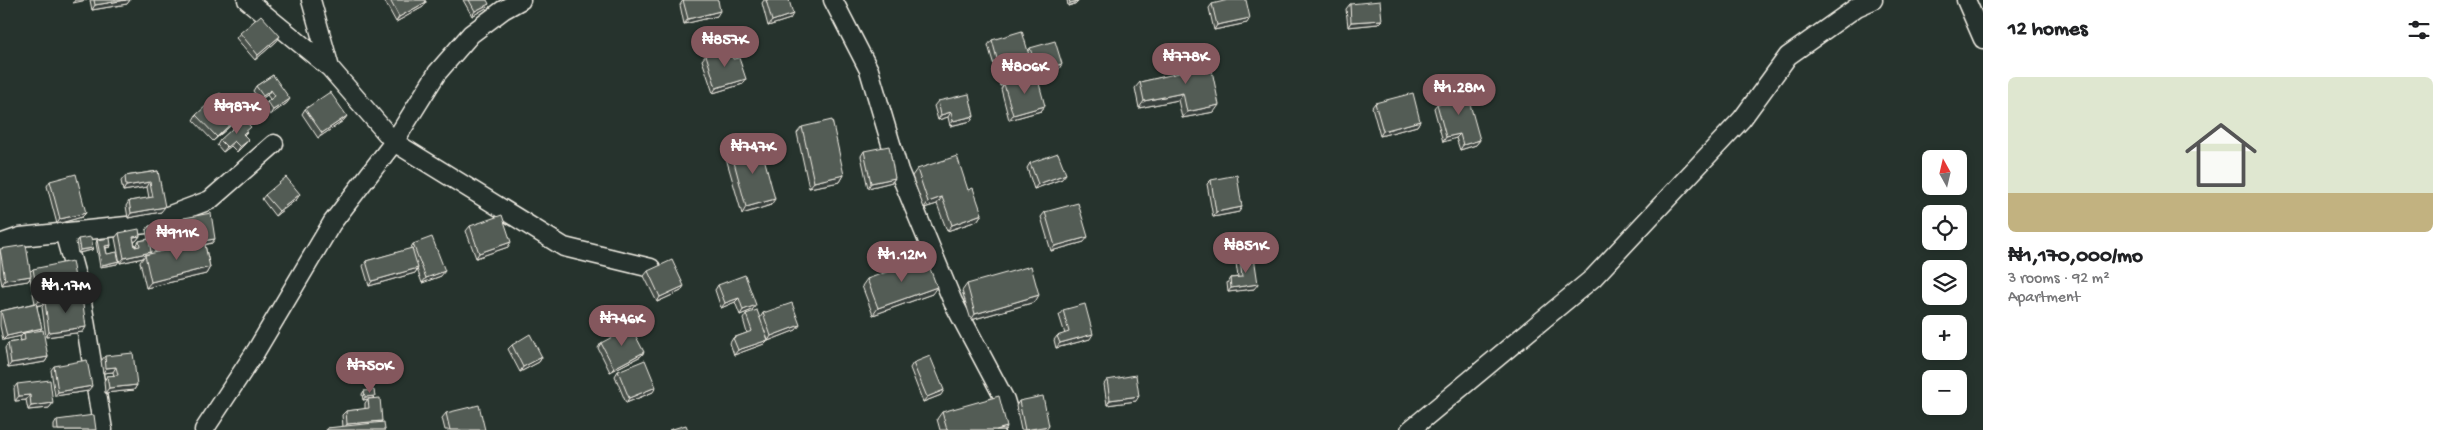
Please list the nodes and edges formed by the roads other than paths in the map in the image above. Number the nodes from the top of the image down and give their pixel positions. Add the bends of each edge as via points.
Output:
1 (247, 0) edge
2 (312, 0) edge
3 (521, 0) edge
4 (833, 0) edge
5 (1873, 0) edge
6 (1966, 0) edge
7 (1983, 39) edge
8 (330, 68) junction
9 (394, 142) junction
10 (274, 144) dead end
11 (64, 232) junction
12 (0, 244) edge
13 (651, 268) edge
14 (103, 430) edge
15 (204, 430) edge
16 (1014, 430) edge
17 (1410, 430) edge

1 - 8 street
2 - 8 street
3 - 9 street via 471,34 437,73
4 - 16 street via 869,70 899,171 953,302 1005,400
5 - 17 street via 1857,7 1788,56 1742,119 1592,278
6 - 7 street
8 - 9 street
9 - 13 street via 564,247
9 - 15 street via 332,223 256,351
10 - 11 street via 210,200 146,224
11 - 12 street via 20,236
11 - 14 street via 80,290

